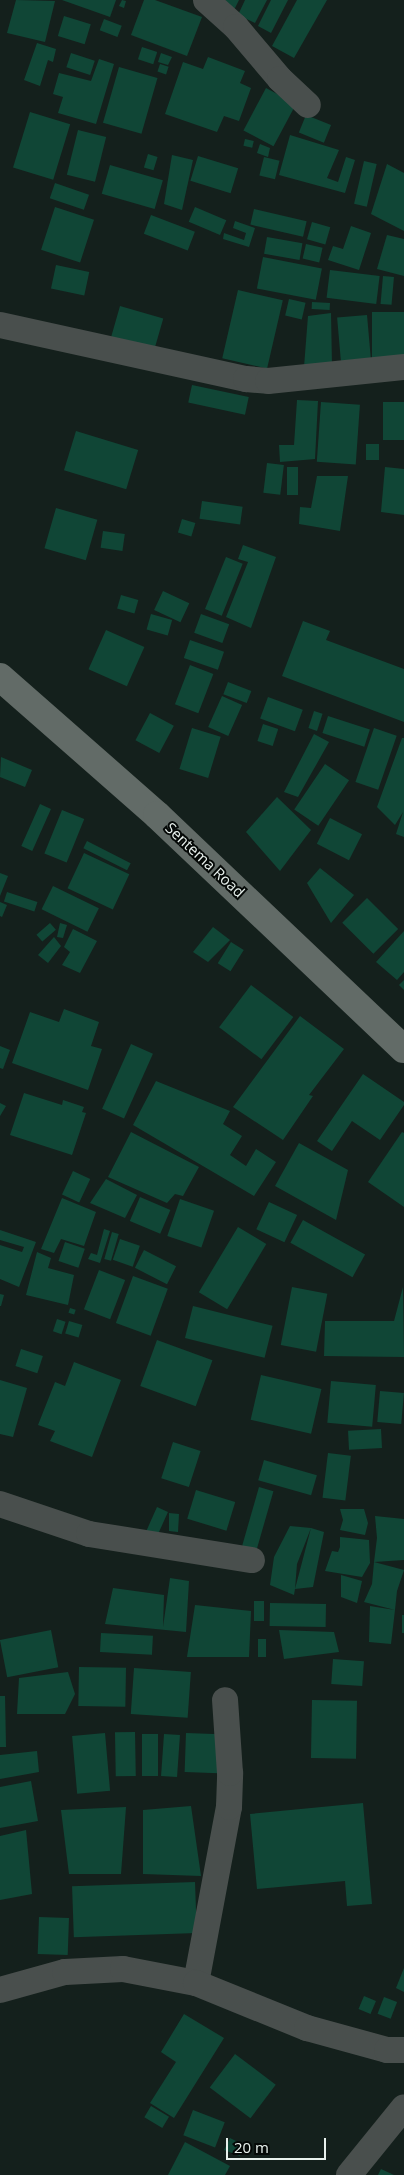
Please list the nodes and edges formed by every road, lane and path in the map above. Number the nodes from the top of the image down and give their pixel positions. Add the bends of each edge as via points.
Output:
1 (206, 0) edge
2 (308, 105) dead end
3 (0, 325) edge
4 (404, 366) edge
5 (0, 677) edge
6 (404, 1049) edge
7 (0, 1504) edge
8 (252, 1560) dead end
9 (225, 1700) dead end
10 (196, 1982) junction
11 (0, 1990) edge
12 (404, 2050) edge
13 (404, 2107) edge
14 (350, 2175) edge

1 - 2 street via 236,27 280,79
3 - 4 street via 253,380 296,379
5 - 6 main road, Sentema Road via 157,816
7 - 8 street via 89,1534
9 - 10 street via 230,1773 228,1807
10 - 11 street via 123,1969 65,1972
10 - 12 street via 307,2028 387,2050
13 - 14 street

